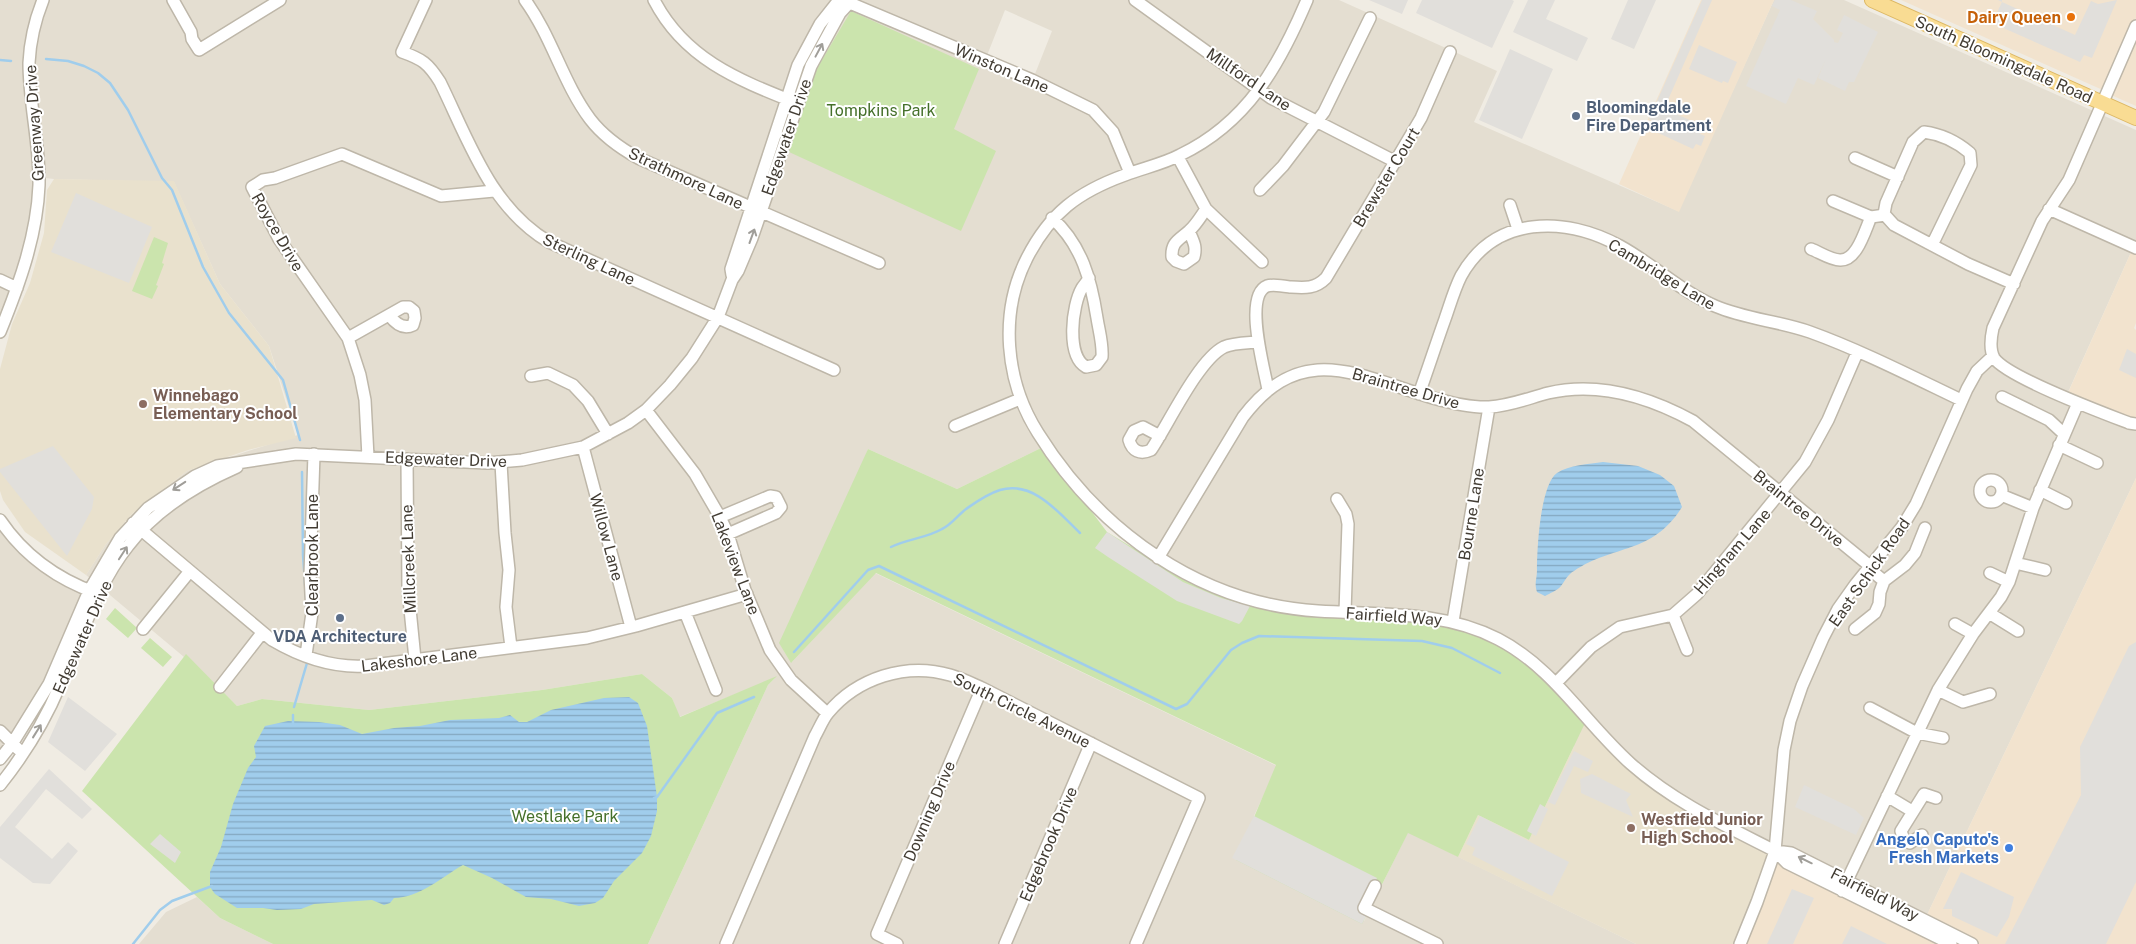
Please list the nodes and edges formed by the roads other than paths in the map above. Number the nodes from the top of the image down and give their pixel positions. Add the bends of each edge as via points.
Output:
1 (43, 0) edge
2 (173, 0) edge
3 (280, 0) edge
4 (426, 0) edge
5 (525, 0) edge
6 (654, 0) edge
7 (1132, 0) edge
8 (1307, 0) edge
9 (1872, 0) edge
10 (846, 1) edge
11 (1370, 18) dead end
12 (2136, 26) edge
13 (1450, 52) dead end
14 (1260, 90) junction
15 (792, 102) junction
16 (2102, 104) junction
17 (2136, 118) edge
18 (1318, 122) junction
19 (1178, 157) junction
20 (1855, 158) dead end
21 (1396, 162) junction
22 (1130, 173) junction
23 (1898, 177) junction
24 (1260, 190) dead end
25 (494, 191) junction
26 (1833, 201) dead end
27 (1510, 205) dead end
28 (1206, 209) junction
29 (2049, 209) junction
30 (755, 210) junction
31 (1885, 215) junction
32 (1871, 217) junction
33 (1052, 218) junction
34 (1518, 229) junction
35 (1189, 231) dead end
36 (1932, 245) junction
37 (2136, 248) edge
38 (1811, 249) dead end
39 (1262, 262) dead end
40 (879, 263) dead end
41 (1089, 278) junction
42 (0, 280) edge
43 (2014, 284) junction
44 (17, 288) junction
45 (388, 315) dead end
46 (718, 317) junction
47 (0, 332) edge
48 (348, 338) junction
49 (1258, 342) junction
50 (1858, 353) junction
51 (1993, 356) junction
52 (834, 370) dead end
53 (531, 376) dead end
54 (1268, 390) junction
55 (1419, 394) junction
56 (2002, 396) dead end
57 (1020, 399) junction
58 (1961, 400) junction
59 (2078, 403) junction
60 (1489, 407) junction
61 (646, 410) junction
62 (2136, 424) edge
63 (954, 426) dead end
64 (608, 434) junction
65 (2063, 434) junction
66 (1160, 436) dead end
67 (2059, 445) junction
68 (583, 447) junction
69 (314, 454) junction
70 (368, 456) junction
71 (407, 459) junction
72 (500, 463) junction
73 (2097, 463) dead end
74 (2040, 490) junction
75 (1782, 493) junction
76 (2002, 495) dead end
77 (1337, 499) dead end
78 (2066, 503) dead end
79 (2033, 508) junction
80 (720, 517) junction
81 (0, 520) edge
82 (138, 526) junction
83 (1925, 528) dead end
84 (728, 534) junction
85 (1158, 558) junction
86 (2015, 564) junction
87 (1870, 566) junction
88 (2045, 570) dead end
89 (190, 571) junction
90 (1990, 573) dead end
91 (1884, 581) junction
92 (2009, 582) junction
93 (94, 593) junction
94 (747, 594) junction
95 (685, 612) junction
96 (1345, 612) junction
97 (1989, 613) junction
98 (1673, 615) junction
99 (1454, 621) junction
100 (1955, 624) dead end
101 (631, 627) junction
102 (143, 629) dead end
103 (1855, 629) dead end
104 (2018, 631) dead end
105 (262, 633) junction
106 (1973, 634) junction
107 (511, 647) junction
108 (1687, 650) dead end
109 (306, 655) junction
110 (415, 659) junction
111 (1556, 683) junction
112 (220, 687) dead end
113 (982, 688) junction
114 (716, 690) dead end
115 (1938, 690) junction
116 (1990, 694) dead end
117 (1870, 708) dead end
118 (828, 713) junction
119 (0, 731) edge
120 (1918, 733) junction
121 (1943, 738) dead end
122 (12, 744) junction
123 (1091, 744) junction
124 (22, 754) junction
125 (0, 759) edge
126 (0, 786) edge
127 (1888, 796) junction
128 (1936, 798) dead end
129 (1912, 811) junction
130 (1922, 835) dead end
131 (1775, 851) junction
132 (1848, 880) junction
133 (1375, 886) dead end
134 (1842, 891) junction
135 (726, 944) edge
136 (897, 944) edge
137 (1005, 944) edge
138 (1136, 944) edge
139 (1437, 944) edge
140 (1740, 944) edge
141 (1951, 944) edge
142 (1972, 944) edge

1 - 44 street, Greenway Drive via 34,26 29,64 39,187 31,240
2 - 3 street via 199,50
4 - 25 street, Sterling Lane via 402,52 419,58 431,68
5 - 30 street, Strathmore Lane via 583,108 608,138 638,158
6 - 15 street via 672,29 699,56
7 - 14 street, Millford Lane
8 - 14 street, Fairfield Way via 1276,65
9 - 16 main road, South Bloomingdale Road
10 - 15 street, Edgewater Drive via 820,24 811,39 798,65
10 - 22 street, Winston Lane via 1032,80 1093,110 1113,132
11 - 18 street
12 - 16 street
13 - 21 street, Brewster Court via 1421,118
14 - 18 street, Millford Lane
14 - 19 street, Fairfield Way via 1206,141
15 - 30 street, Edgewater Drive
16 - 17 main road, South Bloomingdale Road
16 - 29 street via 2069,180
18 - 21 street, Millford Lane
18 - 24 street
19 - 22 street, Fairfield Way
19 - 28 street
20 - 23 street
21 - 49 street, Brewster Court via 1326,278 1307,288 1265,287 1258,300 1255,317
22 - 33 street, Fairfield Way via 1082,194
23 - 31 street via 1886,203
23 - 36 street via 1913,142 1924,132 1961,145 1970,153 1971,166
25 - 46 street, Sterling Lane via 516,218 549,242
25 - 48 street, Royce Drive via 441,196 342,154 263,180 252,187 279,239
26 - 32 street
27 - 34 street
28 - 35 street
28 - 39 street
29 - 37 street
29 - 43 street
30 - 40 street, Strathmore Lane
30 - 46 street, Edgewater Drive via 731,269 732,280
31 - 32 street
31 - 36 street via 1894,225
32 - 38 street via 1853,256 1846,260
33 - 41 street via 1072,239
33 - 57 street, Fairfield Way via 1027,258 1011,308 1011,363
34 - 50 street, Cambridge Lane via 1555,225 1585,231 1646,261 1686,291 1715,306 1798,328
34 - 55 street, Cambridge Lane via 1484,249 1469,264
36 - 43 street
41 - 41 street via 1078,298 1073,327 1078,360 1082,365 1091,367 1100,361 1102,350
42 - 44 street
43 - 51 street via 1993,328
44 - 47 street, Greenway Drive
45 - 48 street
46 - 52 street, Sterling Lane
46 - 61 street, Edgewater Drive via 692,358
48 - 70 street, Royce Drive via 365,400
49 - 54 street
49 - 66 street via 1227,346 1215,354 1202,367
50 - 58 street, Cambridge Lane
50 - 75 street, Hingham Lane via 1817,444
51 - 58 street, East Schick Road via 1977,372
51 - 59 street via 2006,370
53 - 64 street via 548,372 572,385 588,401
54 - 55 street, Braintree Drive via 1294,375 1325,369 1361,374
54 - 85 street, Braintree Drive via 1243,417
55 - 60 street, Braintree Drive via 1451,403
56 - 65 street via 2050,420
57 - 63 street
57 - 85 street, Fairfield Way via 1045,445 1078,488 1117,528
58 - 87 street, East Schick Road via 1916,504
59 - 62 street
59 - 65 street
60 - 75 street, Braintree Drive via 1548,393 1579,390 1642,398 1693,421
60 - 99 street, Bourne Lane
61 - 64 street, Edgewater Drive
61 - 80 street, Lakeview Lane via 694,474
64 - 68 street, Edgewater Drive
65 - 67 street
67 - 73 street
67 - 74 street
68 - 72 street, Edgewater Drive
68 - 101 street, Willow Lane
69 - 70 street, Edgewater Drive
69 - 82 street, Edgewater Drive via 217,466 195,476 148,508
69 - 109 street, Clearbrook Lane via 312,614
70 - 71 street, Edgewater Drive
71 - 72 street, Edgewater Drive
71 - 110 street, Millcreek Lane via 407,580
72 - 107 street via 509,570 506,607
74 - 78 street
74 - 79 street
75 - 87 street, Braintree Drive
75 - 98 street, Hingham Lane via 1697,594
76 - 79 street
77 - 96 street via 1348,524
79 - 86 street
80 - 84 street, Lakeview Lane
80 - 84 street via 770,496 776,496 780,501 781,507 776,513
81 - 93 street via 36,560
82 - 89 street, Lakeshore Lane
82 - 93 street, Edgewater Drive via 120,538
83 - 91 street via 1915,553
84 - 94 street, Lakeview Lane
85 - 96 street, Fairfield Way via 1209,584 1252,599 1303,610
86 - 88 street
86 - 92 street
87 - 91 street, Braintree Drive
87 - 131 street, East Schick Road via 1832,620 1796,704 1784,750
89 - 102 street
89 - 105 street, Lakeshore Lane
90 - 92 street
91 - 103 street via 1875,613
92 - 97 street
93 - 122 street, Edgewater Drive via 49,684
124 -> 93 street, Edgewater Drive via 49,710
94 - 95 street, Lakeshore Lane
94 - 118 street, Lakeview Lane via 770,650 791,680
95 - 101 street, Lakeshore Lane
95 - 114 street
96 - 99 street, Fairfield Way
97 - 104 street
97 - 106 street
98 - 108 street
98 - 111 street, Hingham Lane via 1620,627 1591,647
99 - 111 street, Fairfield Way via 1513,648
100 - 106 street
101 - 107 street, Lakeshore Lane via 587,638
105 - 109 street, Lakeshore Lane via 292,652
105 - 112 street
106 - 115 street
107 - 110 street, Lakeshore Lane
109 - 110 street, Lakeshore Lane via 317,662 354,667
111 - 131 street, Fairfield Way via 1614,747 1652,781 1702,814
113 - 118 street, South Circle Avenue via 950,674 907,671 883,675 862,685
113 - 123 street, South Circle Avenue
113 - 136 street, Downing Drive via 877,934
115 - 116 street via 1963,702
115 - 120 street
117 - 120 street
118 - 135 street, South Circle Avenue via 815,736
119 - 122 street
120 - 121 street
120 - 127 street
122 - 124 street
122 - 125 street, Edgewater Drive
123 - 137 street, Edgebrook Drive
123 - 138 street, South Circle Avenue via 1199,798
124 - 126 street, Edgewater Drive
127 - 129 street
127 - 132 street
128 - 129 street via 1924,794
129 - 130 street via 1901,830 1904,840 1910,843
132 -> 131 street, Fairfield Way via 1791,853
131 - 134 street, Fairfield Way via 1787,863
131 - 140 street, East Schick Road
132 - 134 street
132 - 142 street, Fairfield Way
133 - 139 street via 1364,908
134 - 141 street, Fairfield Way

